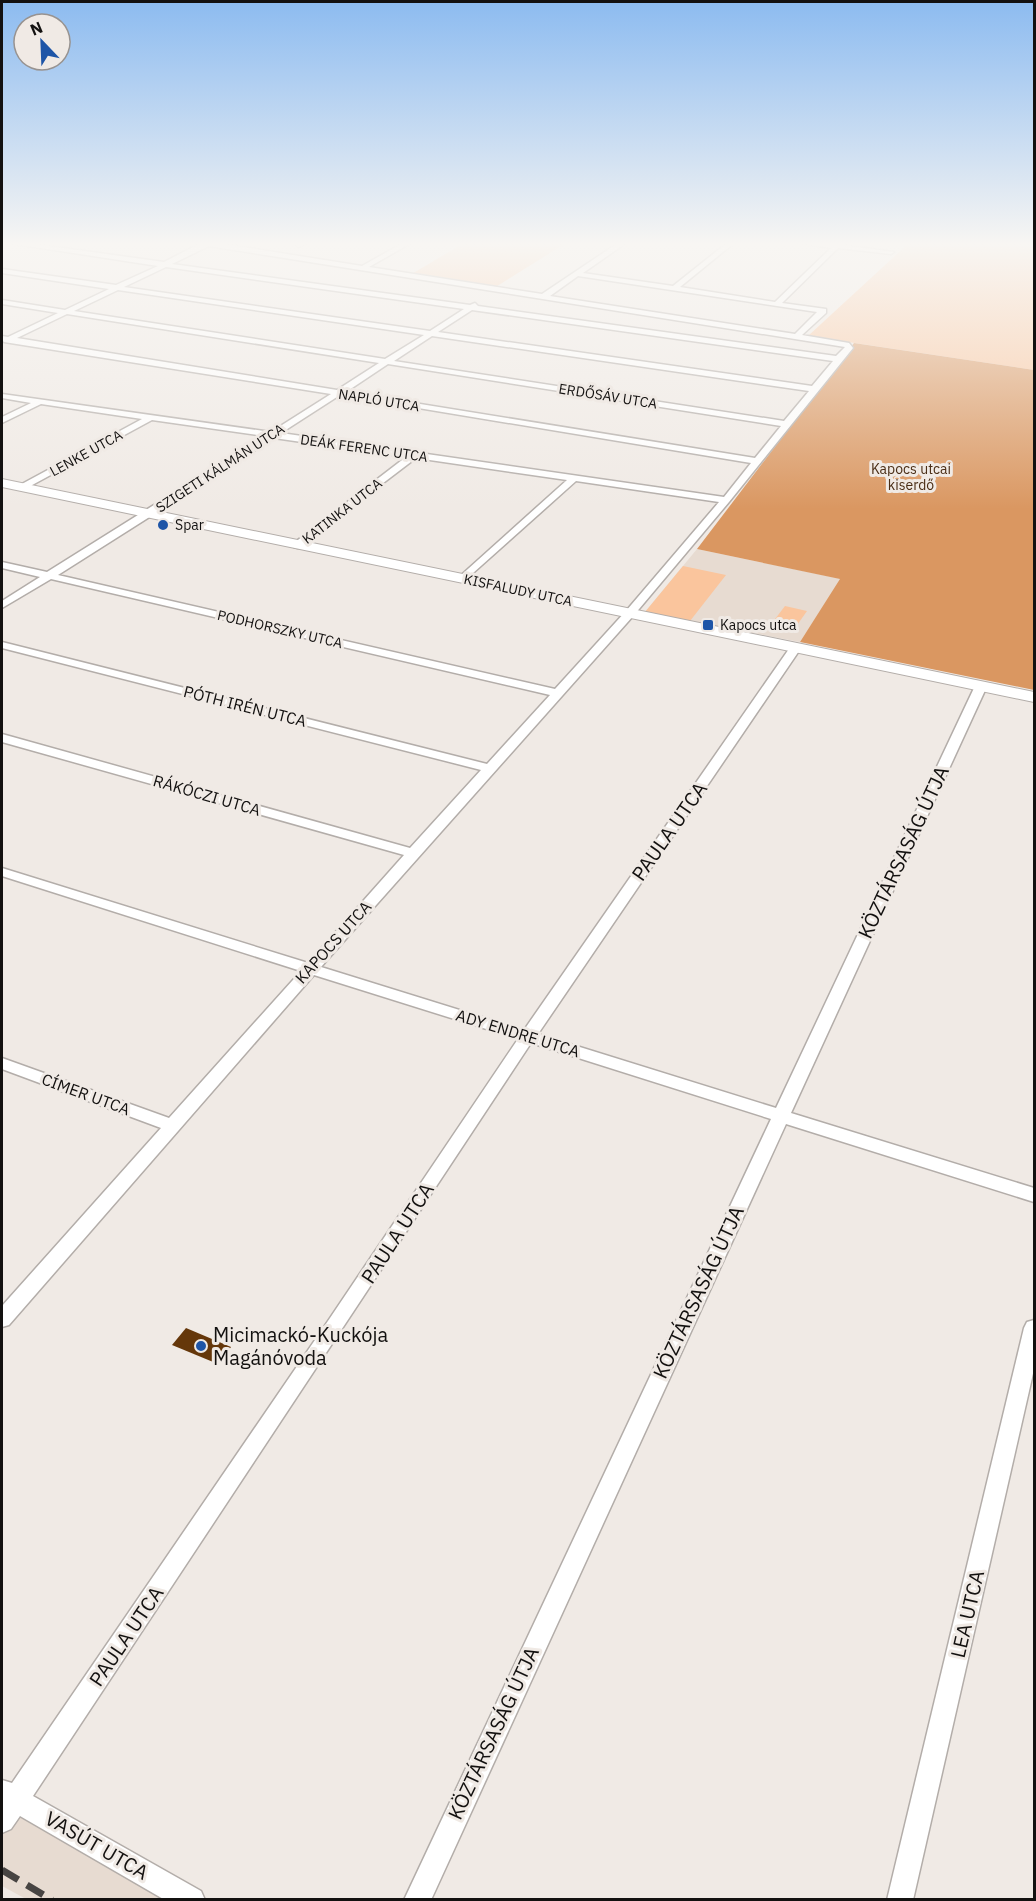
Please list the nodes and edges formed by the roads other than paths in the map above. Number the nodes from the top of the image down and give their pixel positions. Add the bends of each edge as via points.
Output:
1 (22, 332) edge
2 (195, 332) edge
3 (423, 332) edge
4 (645, 332) edge
5 (763, 332) edge
6 (801, 332) edge
7 (432, 333) junction
8 (796, 337) junction
9 (4, 340) edge
10 (837, 359) junction
11 (386, 361) junction
12 (814, 389) junction
13 (337, 393) junction
14 (2, 396) edge
15 (40, 401) junction
16 (149, 418) junction
17 (2, 420) edge
18 (788, 424) junction
19 (272, 435) junction
20 (414, 455) junction
21 (757, 461) junction
22 (574, 478) junction
23 (2, 483) edge
24 (23, 488) junction
25 (726, 500) junction
26 (148, 514) junction
27 (298, 545) junction
28 (2, 566) edge
29 (48, 576) junction
30 (463, 579) junction
31 (2, 606) edge
32 (630, 613) junction
33 (2, 645) edge
34 (795, 648) junction
35 (981, 686) junction
36 (558, 693) junction
37 (1035, 697) edge
38 (2, 738) edge
39 (489, 768) junction
40 (413, 853) junction
41 (2, 872) edge
42 (310, 969) junction
43 (528, 1036) junction
44 (2, 1063) edge
45 (779, 1116) junction
46 (171, 1125) junction
47 (1035, 1195) edge
48 (2, 1318) edge
49 (1035, 1328) edge
50 (6, 1803) edge
51 (192, 1899) edge
52 (417, 1899) edge
53 (900, 1899) edge

1 - 9 street
2 - 11 street, ERDŐSÁV UTCA
3 - 7 street
4 - 10 street
5 - 8 street
6 - 8 street
7 - 11 street, SZIGETI KÁLMÁN UTCA
7 - 12 street
8 - 10 street, KAPOCS UTCA via 849,345
9 - 13 street, NAPLÓ UTCA
10 - 12 street, KAPOCS UTCA
11 - 13 street, SZIGETI KÁLMÁN UTCA
11 - 18 street, ERDŐSÁV UTCA
12 - 18 street, KAPOCS UTCA
13 - 19 street, SZIGETI KÁLMÁN UTCA
13 - 21 street, NAPLÓ UTCA
14 - 15 street, DEÁK FERENC UTCA
15 - 16 street, DEÁK FERENC UTCA
15 - 17 street
16 - 19 street, DEÁK FERENC UTCA
16 - 24 street, LENKE UTCA
18 - 21 street, KAPOCS UTCA
19 - 20 street, DEÁK FERENC UTCA
19 - 26 street, SZIGETI KÁLMÁN UTCA
20 - 22 street, DEÁK FERENC UTCA
20 - 27 street, KATINKA UTCA
21 - 25 street, KAPOCS UTCA
22 - 25 street, DEÁK FERENC UTCA
22 - 30 street
23 - 24 street, KISFALUDY UTCA
24 - 26 street, KISFALUDY UTCA
25 - 32 street, KAPOCS UTCA
26 - 27 street, KISFALUDY UTCA
26 - 29 street, SZIGETI KÁLMÁN UTCA
27 - 30 street, KISFALUDY UTCA
28 - 29 street, PODHORSZKY UTCA
29 - 31 street, SZIGETI KÁLMÁN UTCA
29 - 36 street, PODHORSZKY UTCA
30 - 32 street, KISFALUDY UTCA
32 - 34 street, KISFALUDY UTCA
32 - 36 street, KAPOCS UTCA
33 - 39 street, PÓTH IRÉN UTCA
34 - 35 street, KISFALUDY UTCA
34 - 43 street, PAULA UTCA
35 - 37 street, KISFALUDY UTCA
35 - 45 street, KÖZTÁRSASÁG ÚTJA
36 - 39 street, KAPOCS UTCA
38 - 40 street, RÁKÓCZI UTCA
39 - 40 street, KAPOCS UTCA
40 - 42 street, KAPOCS UTCA
41 - 42 street, ADY ENDRE UTCA
42 - 43 street, ADY ENDRE UTCA
42 - 46 street, KAPOCS UTCA
43 - 45 street, ADY ENDRE UTCA
43 - 50 street, PAULA UTCA via 330,1334
44 - 46 street, CÍMER UTCA
45 - 47 street, ADY ENDRE UTCA
45 - 52 street, KÖZTÁRSASÁG ÚTJA
46 - 48 street, KAPOCS UTCA
49 - 53 street, LEA UTCA
50 - 51 street, VASÚT UTCA

